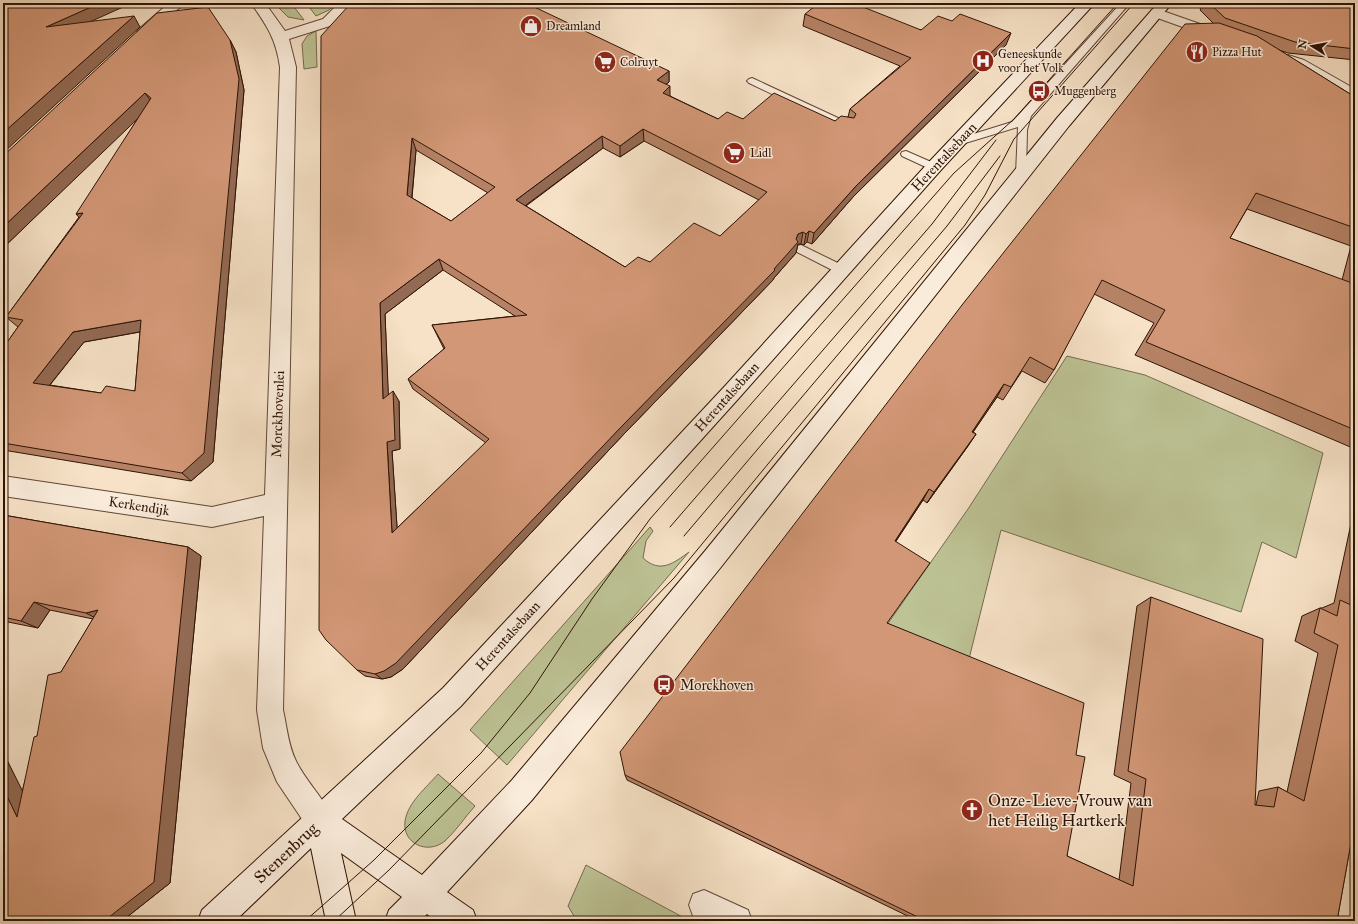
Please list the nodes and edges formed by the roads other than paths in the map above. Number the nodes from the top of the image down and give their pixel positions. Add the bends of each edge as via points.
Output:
1 (180, 3) edge
2 (258, 3) edge
3 (347, 3) edge
4 (1088, 3) edge
5 (1126, 3) edge
6 (1161, 8) edge
7 (281, 37) junction
8 (1232, 40) edge
9 (136, 41) edge
10 (1276, 55) edge
11 (752, 81) dead end
12 (1351, 90) edge
13 (1026, 115) junction
14 (847, 126) edge
15 (958, 142) junction
16 (906, 154) edge
17 (934, 167) junction
18 (1021, 174) junction
19 (801, 249) edge
20 (842, 270) junction
21 (3, 486) edge
22 (274, 503) junction
23 (359, 786) joint
24 (320, 821) junction
25 (425, 895) junction
26 (704, 904) dead end
27 (213, 921) edge
28 (341, 921) edge
29 (400, 921) edge
30 (462, 921) edge
31 (737, 921) edge

1 - 9 main road via 170,8
2 - 7 main road, Morckhovenlei
3 - 7 main road via 328,22
4 - 15 main road, Herentalsebaan
5 - 13 lane
6 - 8 main road
6 - 18 main road via 1062,122
7 - 22 main road, Morckhovenlei via 288,67
10 - 12 main road via 1299,63
11 - 14 lane
13 - 15 lane via 1016,124
13 - 18 lane via 1022,130
15 - 17 main road, Herentalsebaan
16 - 17 lane
17 - 20 main road, Herentalsebaan
18 - 25 main road via 713,559 511,803
19 - 20 lane
20 - 23 main road, Herentalsebaan via 452,697
21 - 22 main road, Kerkendijk via 212,517
22 - 24 main road, Morckhovenlei via 270,710 277,748 287,772
23 - 24 main road, Stenenbrug
24 - 25 main road
24 - 27 main road, Stenenbrug
24 - 28 main road
25 - 29 main road
25 - 30 main road
26 - 31 main road

